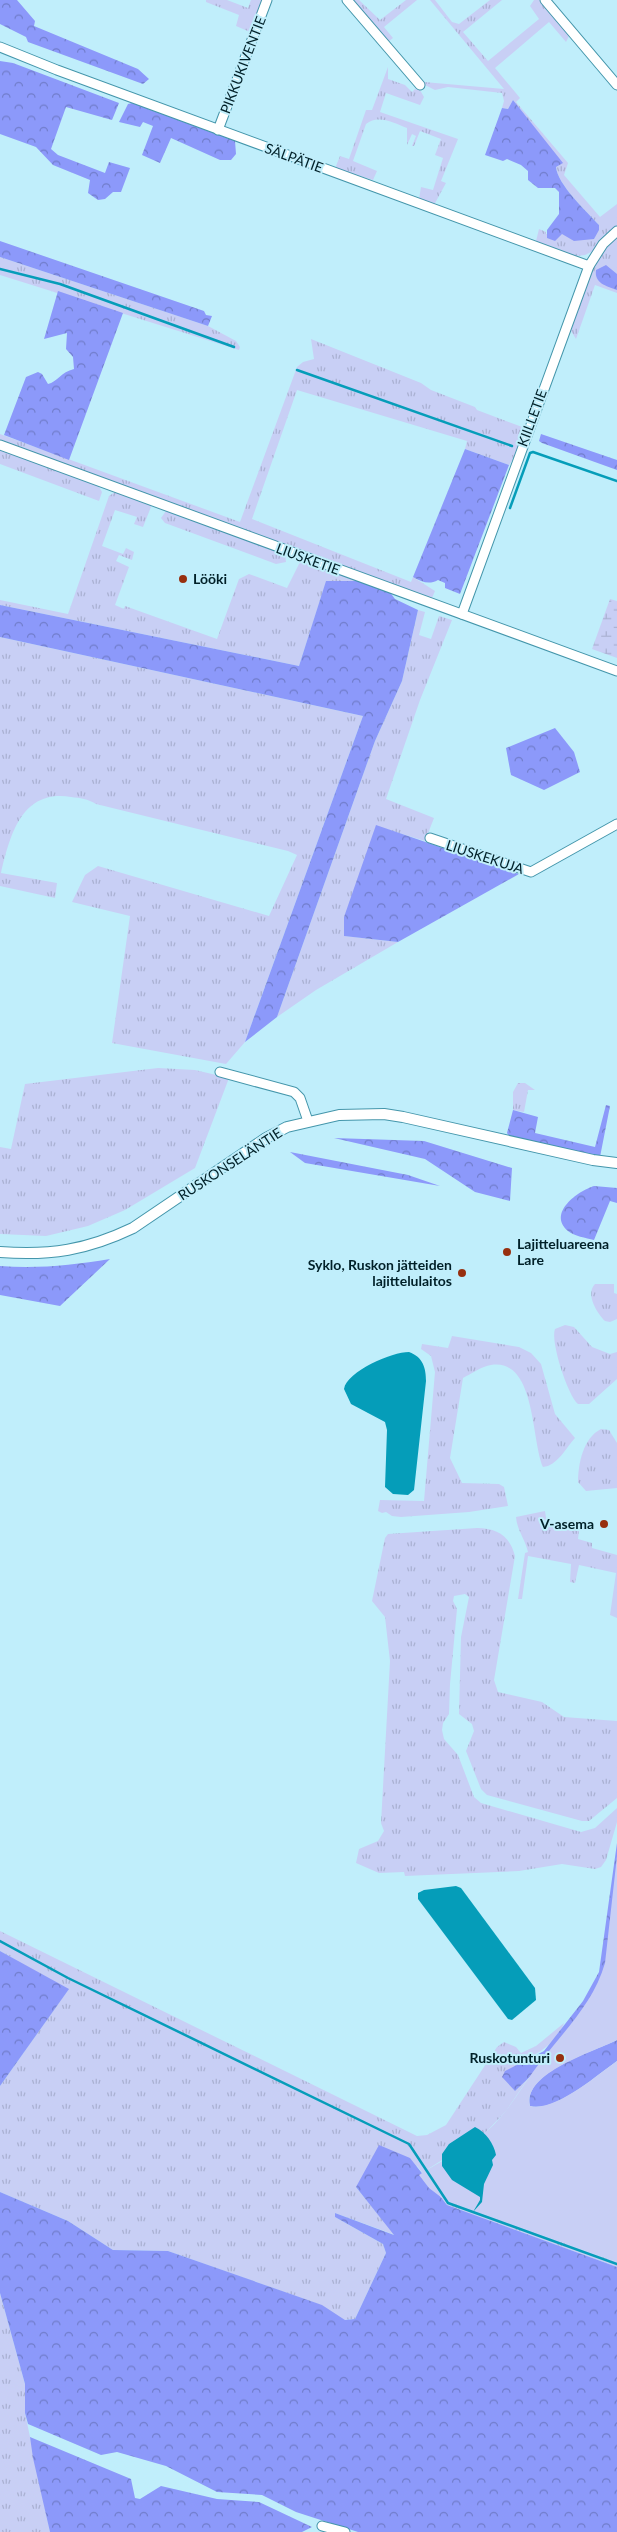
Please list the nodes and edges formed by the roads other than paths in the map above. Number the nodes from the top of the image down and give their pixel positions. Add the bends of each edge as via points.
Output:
1 (267, 0) edge
2 (347, 0) edge
3 (545, 0) edge
4 (0, 47) edge
5 (420, 85) dead end
6 (617, 85) edge
7 (218, 130) junction
8 (617, 231) edge
9 (589, 266) junction
10 (0, 446) edge
11 (462, 614) junction
12 (617, 671) edge
13 (617, 824) edge
14 (430, 838) dead end
15 (220, 1072) dead end
16 (308, 1121) junction
17 (617, 1163) edge
18 (0, 1252) edge
19 (322, 2526) dead end
20 (344, 2532) edge

1 - 7 street, PIKKUKIVENTIE
2 - 5 street
3 - 6 street
4 - 7 street, SÄLPÄTIE
7 - 9 street, SÄLPÄTIE
8 - 9 street, KIILLETIE via 603,244
9 - 11 street, KIILLETIE
10 - 11 street, LIUSKETIE
11 - 12 street, LIUSKETIE
13 - 14 street, LIUSKEKUJA via 531,872
15 - 16 street via 294,1092 300,1098
16 - 17 street, RUSKONSELÄNTIE via 339,1115 384,1114
16 - 18 street, RUSKONSELÄNTIE via 266,1138 133,1228 112,1238 47,1254
19 - 20 street

